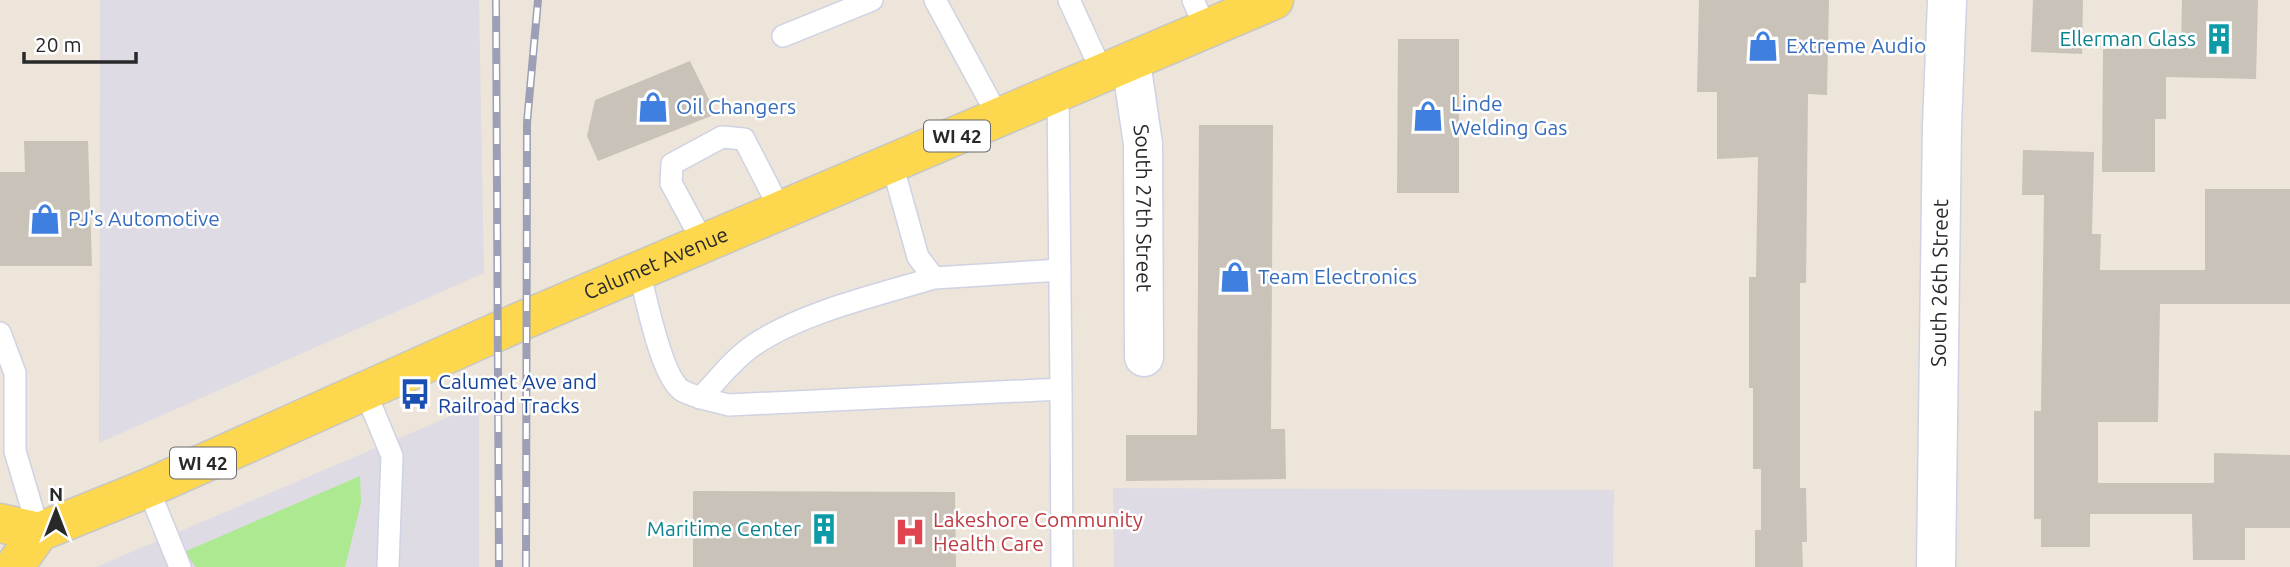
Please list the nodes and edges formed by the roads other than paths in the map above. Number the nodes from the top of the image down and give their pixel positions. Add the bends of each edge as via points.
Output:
1 (872, 0) edge
2 (935, 0) edge
3 (1069, 0) edge
4 (1274, 0) edge
5 (1947, 0) edge
6 (1199, 15) edge
7 (783, 36) dead end
8 (1117, 68) junction
9 (1058, 93) junction
10 (999, 118) junction
11 (891, 163) junction
12 (781, 211) junction
13 (704, 244) junction
14 (1060, 270) junction
15 (639, 271) junction
16 (934, 278) junction
17 (0, 333) edge
18 (1144, 356) dead end
19 (1061, 389) junction
20 (365, 391) junction
21 (701, 398) junction
22 (148, 488) junction
23 (0, 523) edge
24 (39, 532) junction
25 (14, 567) edge
26 (180, 567) edge
27 (388, 567) edge
28 (1062, 567) edge
29 (1936, 567) edge

1 - 7 lane
2 - 10 lane
3 - 8 lane
4 - 6 main road, Calumet Avenue / WI 42
5 - 29 street, South 26th Street
6 - 8 main road, Calumet Avenue / WI 42
8 - 9 main road, Calumet Avenue / WI 42
8 - 18 street, South 27th Street via 1143,144
9 - 10 main road, Calumet Avenue / WI 42
9 - 14 lane
10 - 11 main road, Calumet Avenue / WI 42
11 - 12 main road, Calumet Avenue / WI 42
11 - 16 lane via 918,257
12 - 13 main road, Calumet Avenue / WI 42
12 - 13 lane via 744,139 722,137 672,163 671,183
13 - 15 main road, Calumet Avenue / WI 42
14 - 16 lane
14 - 19 lane
15 - 20 main road, Calumet Avenue / WI 42
15 - 21 lane via 667,373 680,390
16 - 21 lane via 785,327 752,345
17 - 24 lane via 15,373 15,451
19 - 21 lane via 729,405
19 - 28 lane
20 - 22 main road, Calumet Avenue / WI 42
20 - 27 lane via 392,456
22 - 24 main road, Calumet Avenue / WI 42
22 - 26 lane
23 - 24 main road
24 - 25 main road

